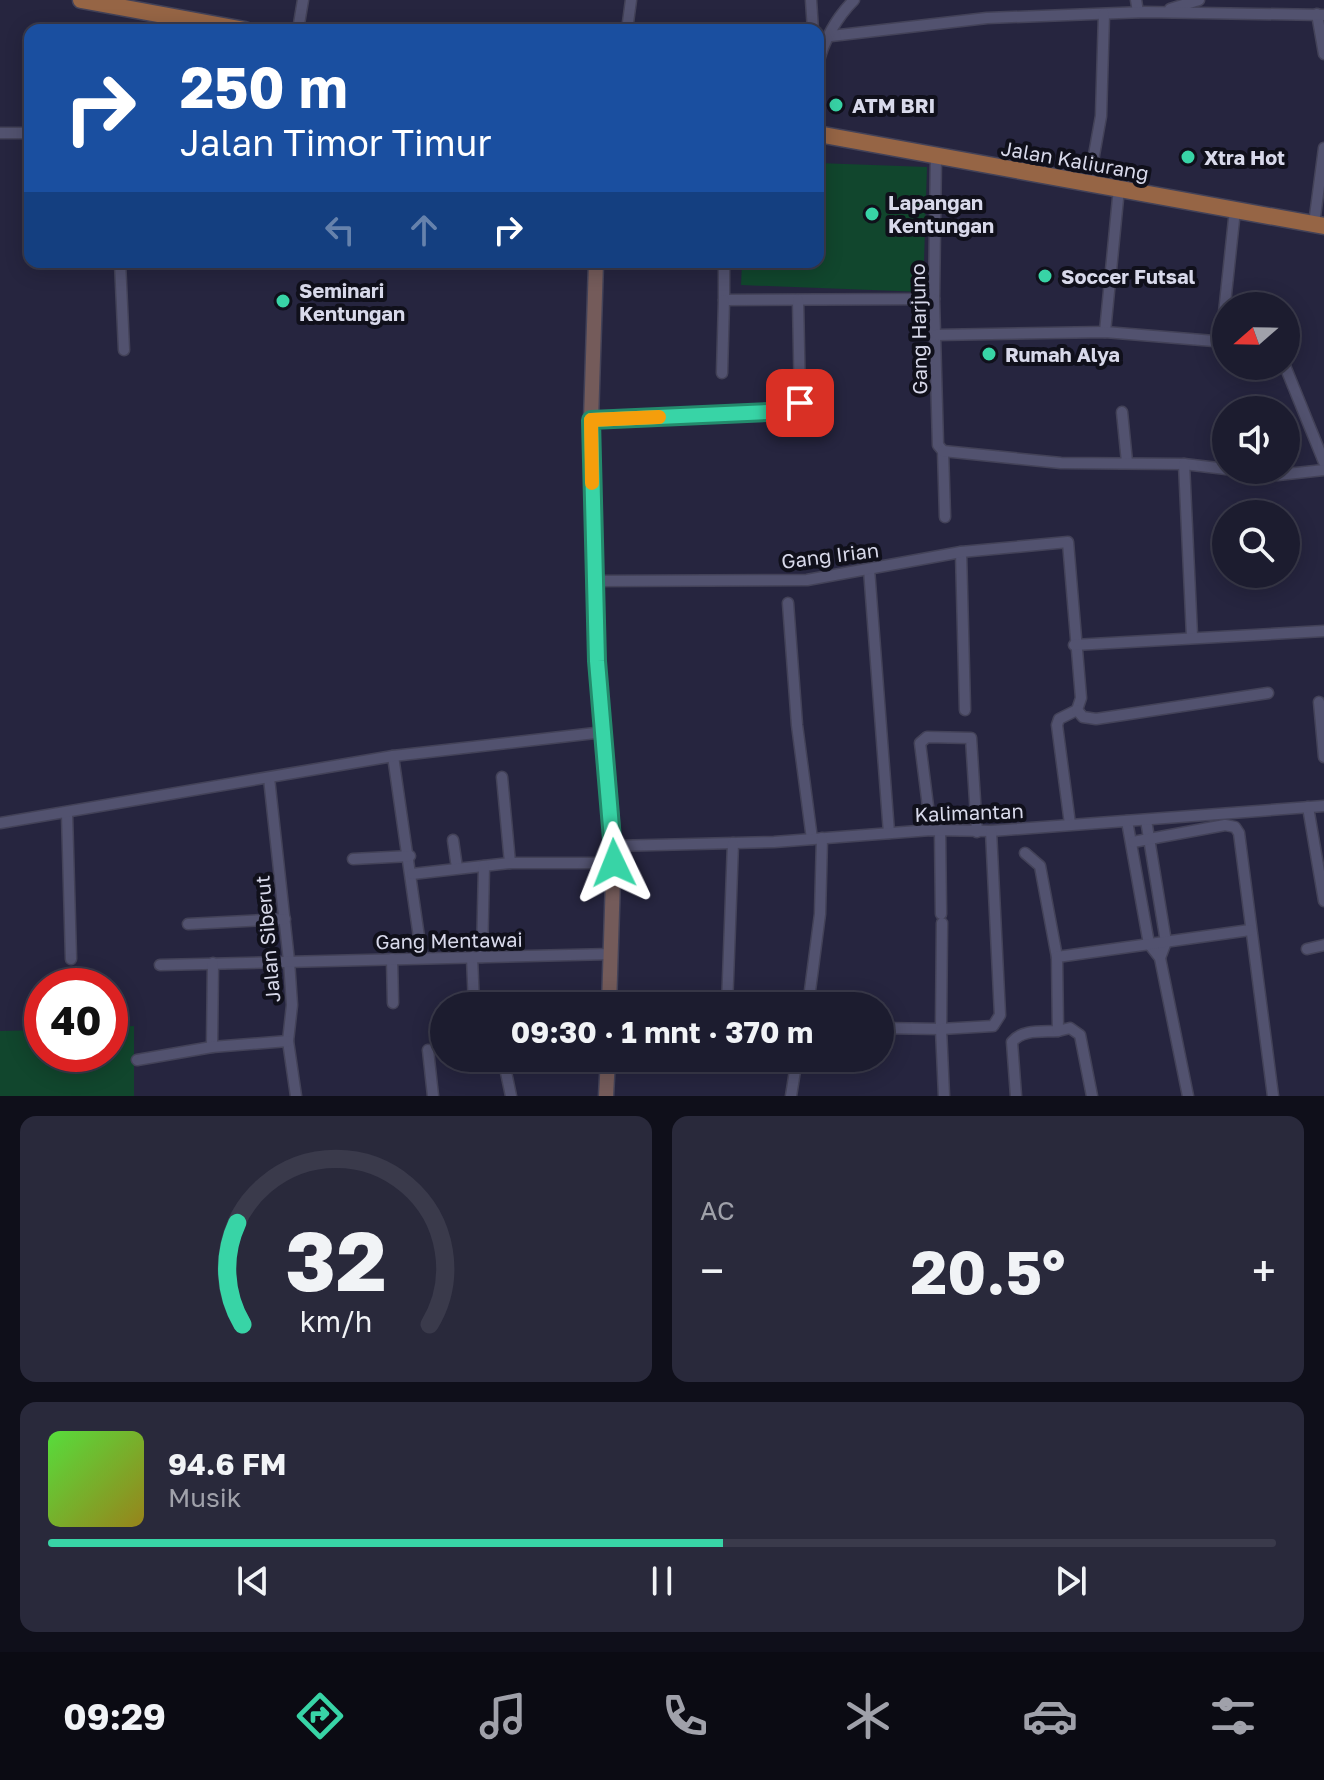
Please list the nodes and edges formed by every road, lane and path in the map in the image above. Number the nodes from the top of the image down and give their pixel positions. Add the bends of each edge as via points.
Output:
1 (81, 0) edge
2 (303, 0) edge
3 (631, 0) edge
4 (811, 0) edge
5 (854, 0) edge
6 (1136, 0) edge
7 (1199, 0) edge
8 (1138, 12) junction
9 (1156, 12) junction
10 (1104, 14) junction
11 (1320, 14) edge
12 (165, 23) edge
13 (299, 24) edge
14 (628, 24) edge
15 (813, 24) edge
16 (831, 36) junction
17 (824, 42) edge
18 (1324, 54) edge
19 (0, 133) edge
20 (24, 133) edge
21 (824, 135) edge
22 (1324, 148) edge
23 (936, 155) junction
24 (1089, 183) junction
25 (1119, 188) junction
26 (1235, 210) junction
27 (1319, 225) edge
28 (120, 268) edge
29 (596, 268) edge
30 (724, 268) edge
31 (1228, 292) edge
32 (934, 299) junction
33 (724, 300) junction
34 (798, 300) junction
35 (1105, 332) junction
36 (936, 335) junction
37 (1212, 340) edge
38 (124, 350) dead end
39 (722, 373) dead end
40 (1291, 380) edge
41 (1122, 412) dead end
42 (591, 420) junction
43 (943, 451) junction
44 (1127, 462) junction
45 (1324, 462) edge
46 (1184, 464) junction
47 (1212, 467) edge
48 (1324, 470) edge
49 (1300, 473) edge
50 (945, 517) dead end
51 (961, 552) junction
52 (869, 569) junction
53 (594, 581) junction
54 (788, 603) dead end
55 (1324, 631) edge
56 (1192, 636) junction
57 (1074, 645) junction
58 (1268, 693) dead end
59 (1319, 702) dead end
60 (965, 710) dead end
61 (1077, 710) junction
62 (604, 732) junction
63 (393, 756) junction
64 (1324, 757) edge
65 (502, 777) dead end
66 (269, 778) junction
67 (1324, 806) edge
68 (1308, 807) junction
69 (67, 814) junction
70 (1146, 820) junction
71 (1127, 821) junction
72 (0, 823) edge
73 (1070, 824) junction
74 (936, 830) junction
75 (991, 831) junction
76 (977, 832) junction
77 (889, 833) junction
78 (817, 838) junction
79 (1149, 838) junction
80 (453, 840) dead end
81 (1133, 842) junction
82 (733, 843) junction
83 (614, 846) junction
84 (1025, 853) dead end
85 (410, 856) junction
86 (353, 859) dead end
87 (510, 863) junction
88 (614, 863) junction
89 (484, 866) junction
90 (457, 868) junction
91 (412, 874) junction
92 (1324, 901) edge
93 (285, 919) junction
94 (188, 924) dead end
95 (1250, 930) junction
96 (1166, 942) junction
97 (1149, 944) junction
98 (1324, 945) edge
99 (1307, 949) dead end
100 (611, 954) junction
101 (477, 957) junction
102 (1057, 957) junction
103 (422, 958) junction
104 (1160, 958) junction
105 (71, 959) dead end
106 (392, 959) junction
107 (289, 961) junction
108 (213, 963) junction
109 (160, 965) dead end
110 (475, 992) edge
111 (610, 992) edge
112 (728, 992) edge
113 (810, 992) edge
114 (393, 1003) dead end
115 (894, 1028) edge
116 (941, 1029) junction
117 (1058, 1031) junction
118 (288, 1041) junction
119 (212, 1047) junction
120 (428, 1050) dead end
121 (137, 1060) dead end
122 (506, 1072) edge
123 (607, 1072) edge
124 (795, 1072) edge
125 (296, 1096) edge
126 (433, 1096) edge
127 (511, 1096) edge
128 (606, 1096) edge
129 (791, 1096) edge
130 (944, 1096) edge
131 (1016, 1096) edge
132 (1092, 1096) edge
133 (1188, 1096) edge
134 (1273, 1096) edge

1 - 12 main road
2 - 13 street
3 - 14 street
4 - 15 street
5 - 16 street
6 - 8 street
7 - 9 street
8 - 9 street
8 - 10 street
9 - 11 street
10 - 16 street via 987,18
10 - 24 street via 1101,116
11 - 18 street
16 - 17 street
19 - 20 street
21 - 23 main road, Jalan Kaliurang
22 - 27 street
23 - 24 main road, Jalan Kaliurang
23 - 32 street, Gang Harjuno
24 - 25 main road, Jalan Kaliurang
25 - 26 main road, Jalan Kaliurang
25 - 35 street
26 - 27 main road, Jalan Kaliurang
26 - 31 street
28 - 38 street
29 - 42 street
30 - 33 street
32 - 34 street
32 - 36 street, Gang Harjuno
33 - 34 street
33 - 39 street
34 - 42 street via 797,408
35 - 36 street
35 - 37 street
36 - 43 street, Gang Harjuno via 938,445
40 - 45 street
41 - 44 street
42 - 53 street
43 - 44 street via 1048,462
43 - 50 street, Gang Harjuno
44 - 46 street
46 - 47 street
46 - 56 street
48 - 49 street
51 - 52 street, Gang Irian
51 - 57 street, Gang Irian via 1068,542
51 - 60 street
52 - 53 street, Gang Irian via 807,580
52 - 77 street
53 - 62 street
54 - 78 street via 797,725
55 - 56 street
56 - 57 street
57 - 61 street via 1081,698
58 - 61 street via 1096,719
59 - 64 street
61 - 73 street via 1057,725
62 - 63 street
62 - 83 street
63 - 66 street
63 - 85 street
65 - 87 street
66 - 69 street
66 - 93 street, Jalan Siberut
67 - 68 street, Kalimantan
68 - 70 street, Kalimantan
68 - 92 street
69 - 72 street
69 - 105 street
70 - 71 street, Kalimantan
70 - 79 street
71 - 73 street, Kalimantan
71 - 81 street
73 - 75 street, Kalimantan
74 - 76 street, Kalimantan
74 - 76 street via 920,743 927,737 971,738
74 - 77 street, Kalimantan
74 - 116 street
75 - 76 street, Kalimantan
75 - 116 street via 1000,1015 993,1026
77 - 78 street, Kalimantan
78 - 82 street, Kalimantan
78 - 113 street via 820,914
79 - 81 street
79 - 95 street via 1235,827
79 - 96 street
80 - 90 street
81 - 97 street
82 - 83 street, Kalimantan
82 - 112 street
83 - 88 street
84 - 102 street via 1040,866
85 - 86 street
85 - 91 street
87 - 88 street
87 - 89 street
88 - 100 street
89 - 90 street
89 - 101 street
90 - 91 street
91 - 103 street
93 - 94 street
93 - 107 street, Jalan Siberut
95 - 96 street
95 - 134 street
96 - 97 street
96 - 104 street
97 - 102 street
97 - 104 street
98 - 99 street
100 - 101 street, Gang Mentawai
100 - 111 street
101 - 103 street, Gang Mentawai
101 - 110 street
102 - 117 street
103 - 106 street, Gang Mentawai
104 - 133 street
106 - 107 street, Gang Mentawai
106 - 114 street
107 - 108 street, Gang Mentawai
107 - 118 street, Jalan Siberut
108 - 109 street, Gang Mentawai
108 - 119 street
115 - 116 street
116 - 130 street
117 - 131 street via 1014,1037
117 - 132 street via 1070,1028 1080,1035
118 - 119 street
118 - 125 street, Jalan Siberut
119 - 121 street
120 - 126 street
122 - 127 street
123 - 128 street
124 - 129 street

